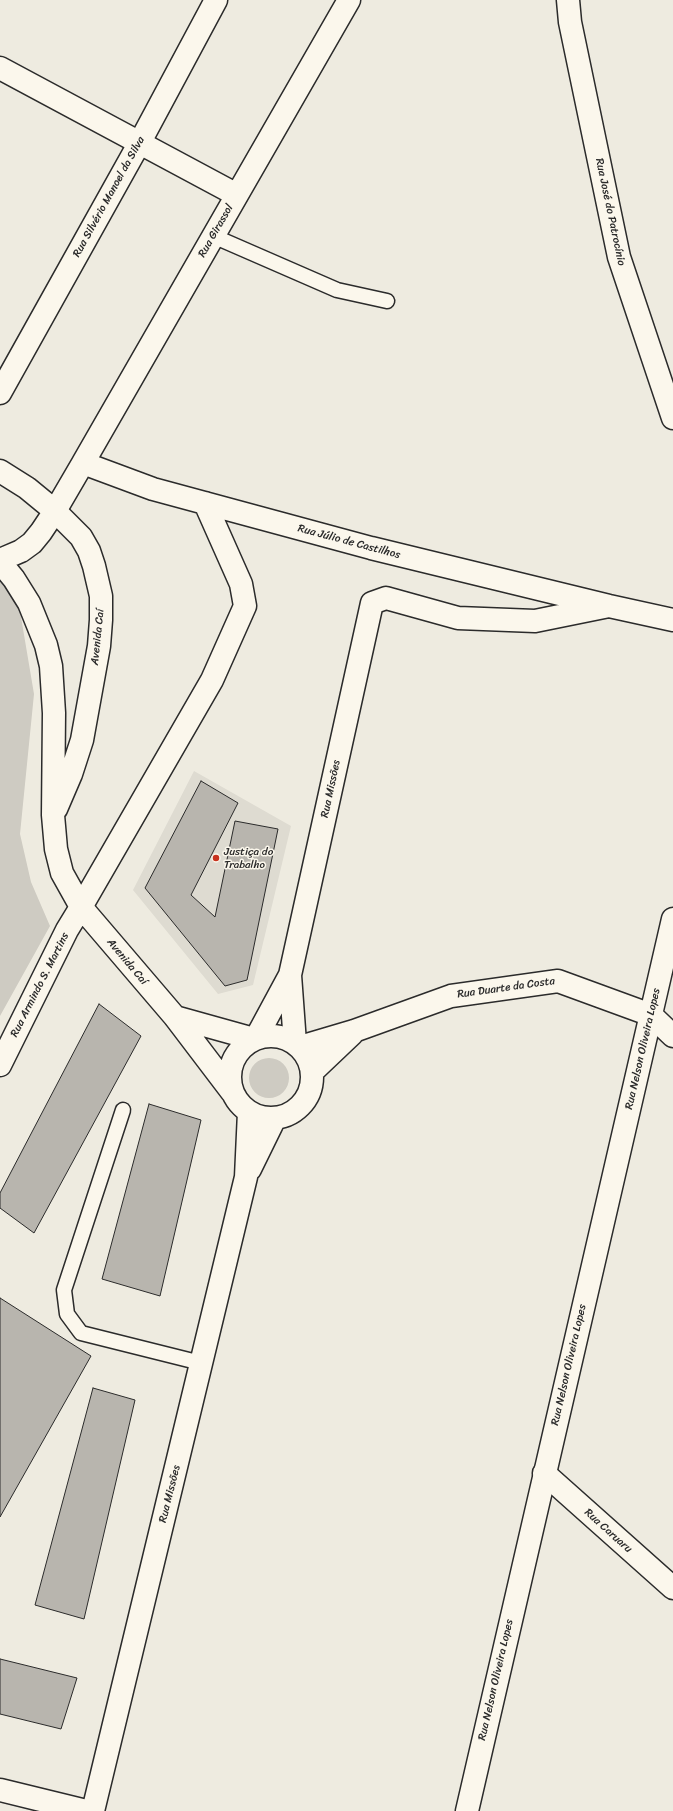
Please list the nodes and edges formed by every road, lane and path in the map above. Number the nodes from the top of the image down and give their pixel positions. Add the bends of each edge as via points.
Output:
1 (216, 0) edge
2 (349, 0) edge
3 (568, 0) edge
4 (0, 68) edge
5 (140, 142) junction
6 (237, 195) junction
7 (213, 236) junction
8 (387, 301) dead end
9 (0, 393) edge
10 (673, 418) edge
11 (83, 463) junction
12 (1, 472) edge
13 (205, 503) junction
14 (55, 511) junction
15 (0, 561) edge
16 (609, 606) junction
17 (673, 620) edge
18 (53, 815) junction
19 (81, 907) junction
20 (673, 919) edge
21 (290, 975) junction
22 (651, 1015) junction
23 (175, 1017) junction
24 (354, 1031) junction
25 (673, 1036) edge
26 (255, 1038) junction
27 (298, 1045) junction
28 (0, 1064) edge
29 (312, 1072) junction
30 (232, 1092) junction
31 (123, 1110) dead end
32 (249, 1112) junction
33 (275, 1118) junction
34 (246, 1177) junction
35 (201, 1363) junction
36 (544, 1473) junction
37 (673, 1588) edge
38 (0, 1790) edge
39 (86, 1811) edge
40 (93, 1811) edge
41 (467, 1811) edge

1 - 5 street, Rua Silvério Manoel da Silva
2 - 6 street, Rua Girassol
3 - 10 street, Rua José do Patrocínio via 619,257
4 - 5 street
5 - 6 street
5 - 9 street, Rua Silvério Manoel da Silva
6 - 7 street, Rua Girassol
7 - 8 lane via 337,290
7 - 11 street, Rua Girassol
11 - 13 street, Rua Júlio de Castilhos via 153,489
11 - 14 street
12 - 14 street, Avenida Caí via 27,488
13 - 16 street, Rua Júlio de Castilhos via 372,548
13 - 19 street, Rua Armindo S. Martins via 241,584 245,606 212,680
14 - 15 street via 32,543 22,551
14 - 18 street, Avenida Caí via 81,537 89,551 101,596 101,620 99,646 82,740 72,774
15 - 18 street, Avenida Caí via 29,603 51,666 54,714
16 - 17 street, Rua Júlio de Castilhos
16 - 21 street, Rua Missões via 535,621 458,618 386,598 372,603
18 - 19 street, Avenida Caí via 56,849 62,873
19 - 23 street, Avenida Caí
19 - 28 street, Rua Armindo S. Martins
20 - 22 street, Rua Nelson Oliveira Lopes
21 - 26 street, Rua Missões
21 - 27 street, Rua Missões
22 - 24 street, Rua Duarte da Costa via 558,980 451,996
22 - 25 street, Rua Duarte da Costa
22 - 36 street, Rua Nelson Oliveira Lopes
23 - 26 street
23 - 30 street, Avenida Caí
24 - 27 street, Rua Duarte da Costa
24 - 29 street, Rua Duarte da Costa
26 - 27 street via 283,1036
26 - 30 street via 241,1048 232,1061 229,1076
27 - 29 street via 306,1054
29 - 33 street via 312,1085 299,1108 288,1115
30 - 32 street via 239,1104
31 - 35 lane via 64,1290 67,1314 81,1333
32 - 33 street
32 - 34 street, Rua Missões
33 - 34 street, Rua Missões
34 - 35 street, Rua Missões
35 - 40 street, Rua Missões
36 - 37 street, Rua Caruaru
36 - 41 street, Rua Nelson Oliveira Lopes
38 - 39 street

